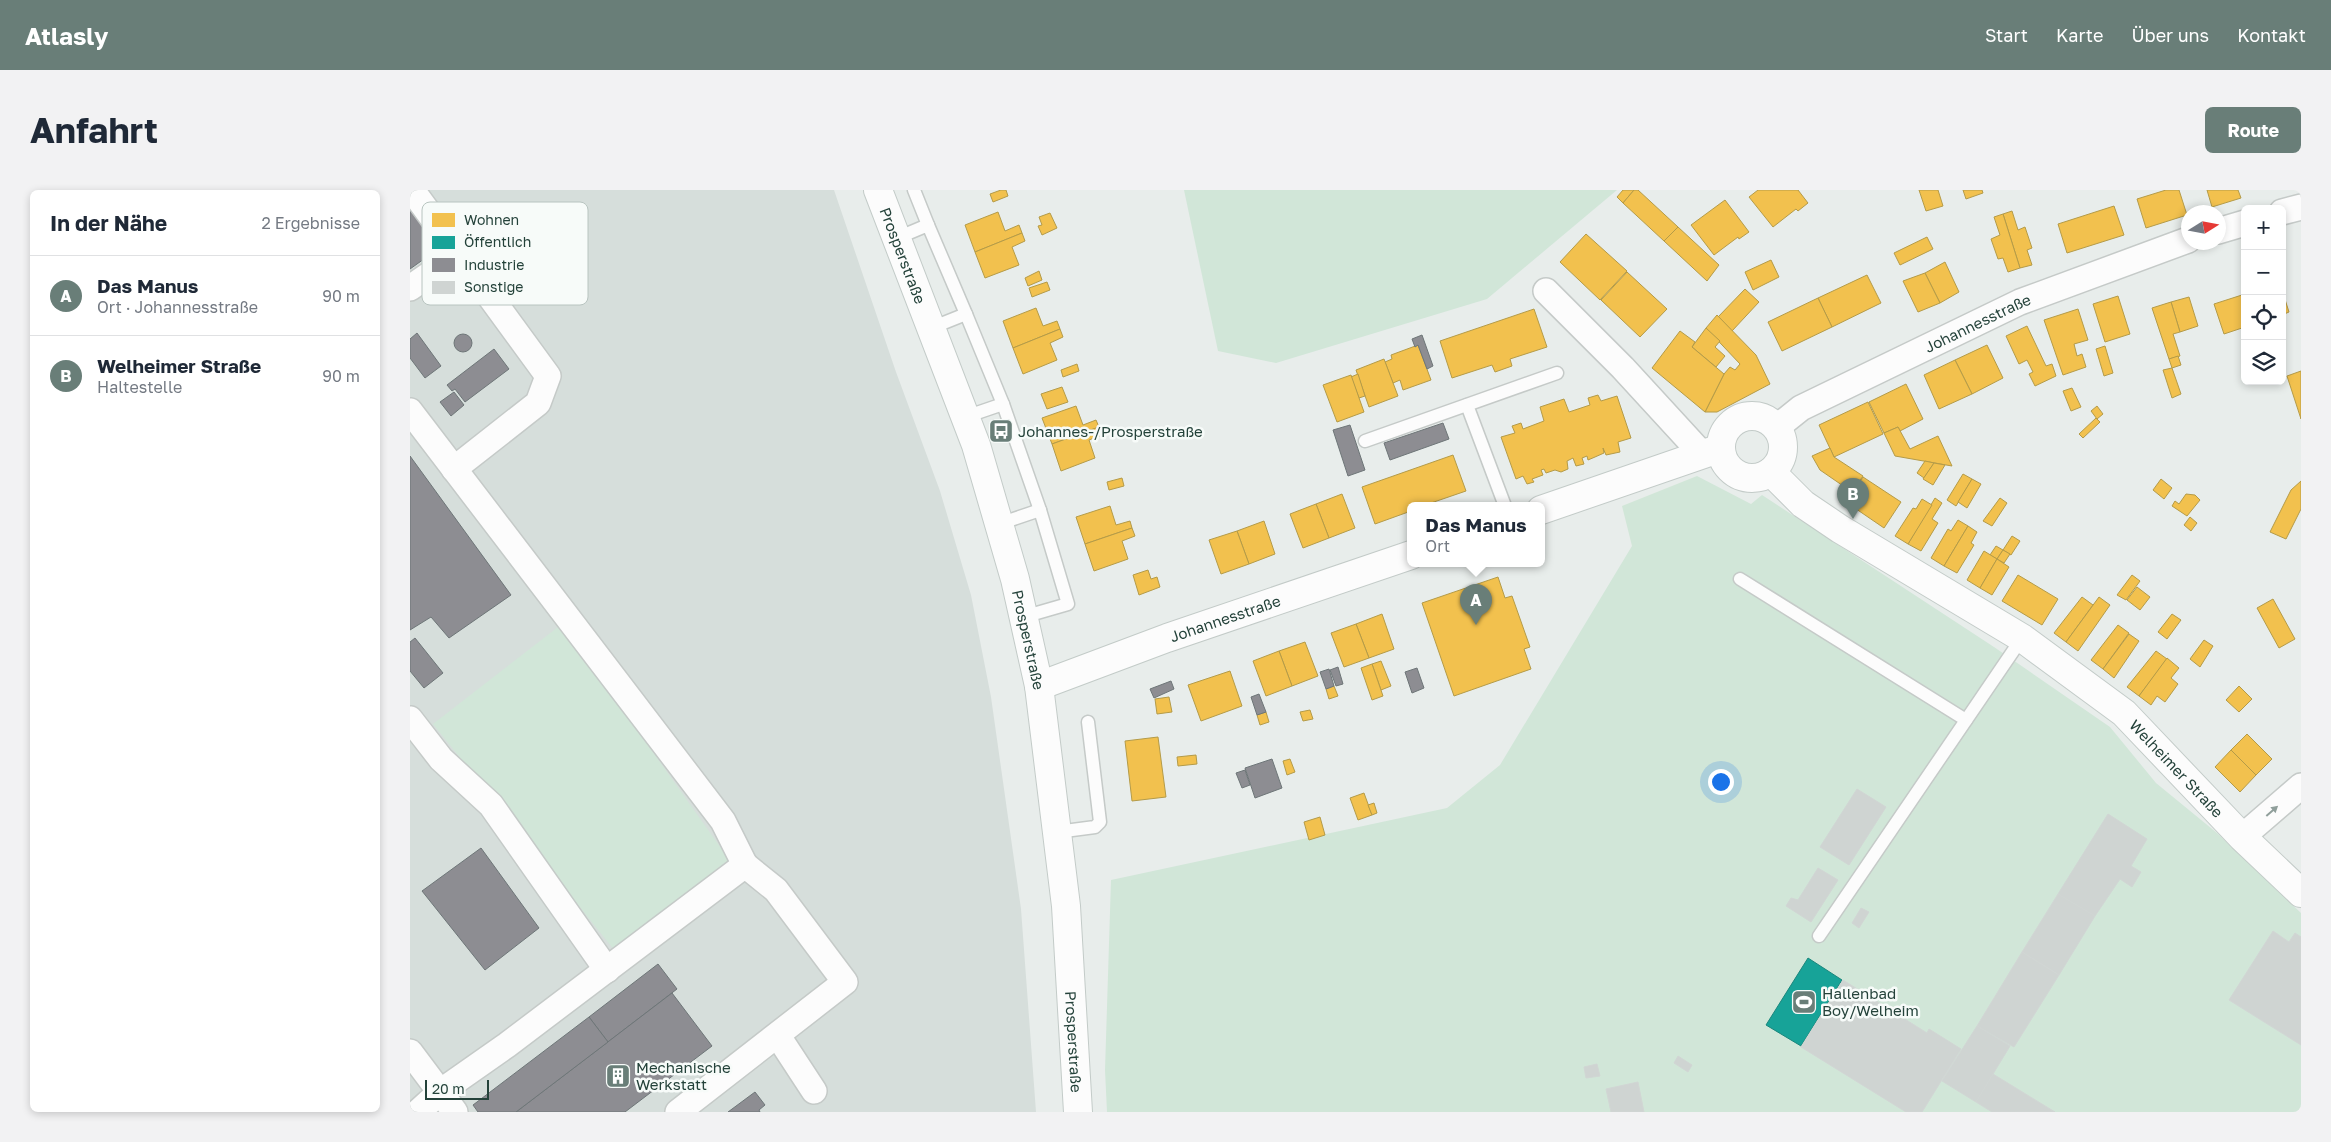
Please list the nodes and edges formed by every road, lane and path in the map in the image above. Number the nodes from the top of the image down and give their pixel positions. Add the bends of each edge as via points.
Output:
1 (412, 190) edge
2 (878, 190) edge
3 (914, 190) edge
4 (422, 204) edge
5 (2301, 206) edge
6 (2286, 211) edge
7 (2241, 224) edge
8 (928, 225) junction
9 (2226, 229) edge
10 (896, 238) junction
11 (2181, 242) edge
12 (422, 280) edge
13 (410, 288) edge
14 (1546, 291) dead end
15 (496, 305) edge
16 (966, 314) junction
17 (931, 328) junction
18 (1557, 373) dead end
19 (1003, 404) junction
20 (1467, 405) junction
21 (410, 412) edge
22 (965, 417) junction
23 (1776, 428) junction
24 (1365, 441) dead end
25 (1712, 451) junction
26 (454, 469) junction
27 (1771, 472) junction
28 (1503, 502) edge
29 (1545, 509) edge
30 (1040, 510) junction
31 (998, 524) junction
32 (1407, 555) edge
33 (1740, 579) dead end
34 (1023, 617) junction
35 (2022, 638) junction
36 (1039, 686) junction
37 (410, 719) edge
38 (1966, 720) junction
39 (1088, 722) dead end
40 (2301, 786) edge
41 (1057, 832) junction
42 (2242, 837) junction
43 (745, 865) junction
44 (2301, 893) edge
45 (1819, 936) dead end
46 (608, 970) junction
47 (778, 1036) junction
48 (410, 1052) edge
49 (814, 1091) dead end
50 (440, 1092) junction
51 (418, 1112) edge
52 (455, 1112) edge
53 (678, 1112) edge
54 (1078, 1112) edge

1 - 4 street
2 - 10 street, Prosperstraße
3 - 8 lane
5 - 6 street
7 - 9 street
8 - 10 lane
8 - 16 lane
10 - 17 street, Prosperstraße
11 - 23 street, Johannesstraße via 2020,302 1801,408
12 - 13 street
14 - 25 street
15 - 26 street via 548,376 538,403
16 - 17 lane
16 - 19 lane
17 - 22 street, Prosperstraße
18 - 20 lane
19 - 22 lane
19 - 30 lane
20 - 24 lane
20 - 28 lane
21 - 26 street
22 - 31 street, Prosperstraße
23 - 25 street via 1760,417 1741,418 1726,430
23 - 27 street via 1782,438 1783,451
25 - 27 street via 1739,475 1761,477
25 - 29 street
26 - 43 street via 723,822
27 - 35 street, Welheimer Straße via 1803,504 1840,529
30 - 31 lane
30 - 34 lane via 1068,604
31 - 34 street, Prosperstraße
32 - 36 street, Johannesstraße
33 - 38 lane
34 - 36 street, Prosperstraße
35 - 38 lane
35 - 42 street, Welheimer Straße via 2124,713
36 - 41 street, Prosperstraße
37 - 46 street via 441,759 491,805
38 - 45 lane
39 - 41 lane via 1100,822 1095,827
42 -> 40 street
41 - 54 street, Prosperstraße via 1066,906
42 - 44 street, Welheimer Straße
43 - 46 street
43 - 47 street via 776,890 845,982
46 - 50 street
47 - 49 street
47 - 53 street
48 - 50 street
50 - 51 street
50 - 52 street

